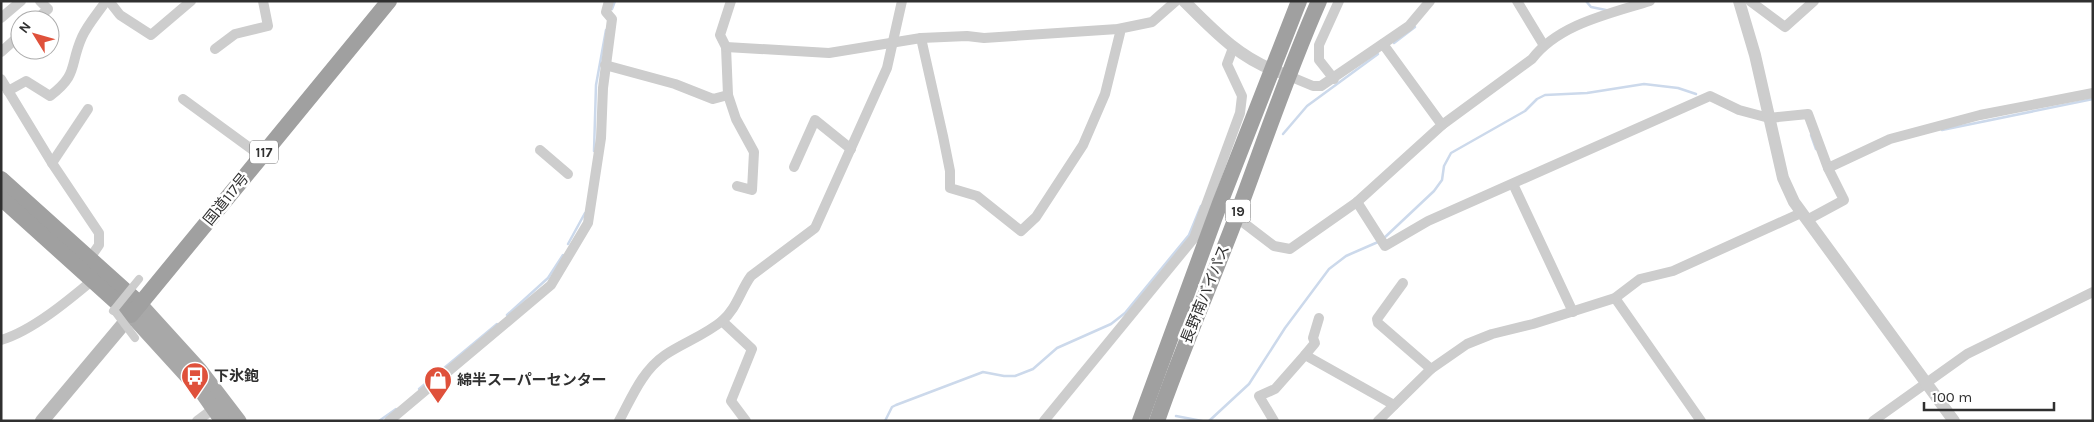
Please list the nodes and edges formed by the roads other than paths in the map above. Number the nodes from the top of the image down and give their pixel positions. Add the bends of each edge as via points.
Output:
1 (22, 1) edge
2 (40, 1) edge
3 (108, 1) edge
4 (191, 1) edge
5 (263, 1) edge
6 (389, 1) edge
7 (609, 1) edge
8 (731, 1) edge
9 (902, 1) edge
10 (1176, 1) edge
11 (1184, 1) edge
12 (1299, 1) edge
13 (1320, 1) edge
14 (1339, 1) edge
15 (1430, 1) edge
16 (1517, 1) edge
17 (1650, 1) edge
18 (1739, 1) edge
19 (1750, 1) edge
20 (1814, 1) edge
21 (47, 10) edge
22 (1, 18) edge
23 (1118, 29) junction
24 (920, 38) junction
25 (894, 42) junction
26 (1383, 44) junction
27 (1543, 44) junction
28 (726, 47) junction
29 (215, 48) dead end
30 (1233, 48) junction
31 (605, 65) junction
32 (1272, 70) junction
33 (1289, 76) junction
34 (1, 79) edge
35 (1334, 80) junction
36 (8, 92) junction
37 (2093, 92) edge
38 (728, 95) junction
39 (183, 99) dead end
40 (88, 109) dead end
41 (1769, 118) junction
42 (1442, 125) junction
43 (851, 148) junction
44 (540, 150) dead end
45 (261, 156) junction
46 (52, 163) junction
47 (794, 167) dead end
48 (1828, 168) junction
49 (568, 174) dead end
50 (1, 180) edge
51 (1513, 184) junction
52 (736, 186) dead end
53 (1, 198) edge
54 (1357, 202) junction
55 (1804, 216) junction
56 (1236, 217) junction
57 (90, 258) junction
58 (94, 279) junction
59 (139, 279) dead end
60 (1403, 283) dead end
61 (2093, 292) edge
62 (1615, 298) junction
63 (136, 309) junction
64 (1573, 312) junction
65 (1319, 318) dead end
66 (722, 321) junction
67 (135, 338) dead end
68 (1, 340) edge
69 (1305, 355) junction
70 (1431, 369) junction
71 (1925, 382) junction
72 (1394, 405) junction
73 (217, 415) edge
74 (45, 420) edge
75 (197, 421) edge
76 (239, 421) edge
77 (389, 421) edge
78 (619, 421) edge
79 (746, 421) edge
80 (1044, 421) edge
81 (1140, 421) edge
82 (1157, 421) edge
83 (1274, 421) edge
84 (1378, 421) edge
85 (1701, 421) edge
86 (1873, 421) edge
87 (1954, 421) edge

1 - 22 street
2 - 21 street
3 - 4 street via 120,15 151,35
3 - 36 street via 82,36 69,79 64,85 50,96 26,81
5 - 29 street via 268,26 235,34
6 - 45 highway, 国道117号 / 117
7 - 31 street via 606,12 612,19
8 - 28 street via 720,35
9 - 25 street
10 - 23 street via 1152,22
11 - 30 street
12 - 32 highway, 長野南バイパス / 19
13 - 33 highway, 長野南バイパス / 19
14 - 35 street via 1320,44 1319,60
15 - 26 street via 1409,26
16 - 27 street
17 - 27 street via 1597,16
18 - 41 street
19 - 20 street via 1785,27
23 - 24 street via 984,38
23 - 24 street via 1120,33 1105,94 1083,145 1036,217 1021,231 978,196 950,188 950,171
24 - 25 street
25 - 28 street via 830,53
25 - 43 street via 887,68
26 - 35 street
26 - 42 street
27 - 42 street via 1532,59
28 - 38 street
30 - 32 street
30 - 80 street via 1227,64 1242,96 1240,113 1194,238
31 - 38 street via 675,84 713,99
31 - 77 street via 601,138 592,206 588,223 566,261 551,285
32 - 33 street
32 - 81 highway, 長野南バイパス / 19
33 - 35 street via 1313,86
33 - 56 highway, 長野南バイパス / 19
34 - 36 street
36 - 46 street
37 - 48 street via 1980,115 1890,139
38 - 52 street via 736,119 754,152 752,190
39 - 45 street
40 - 46 street
41 - 48 street via 1808,114
41 - 51 street via 1738,110 1710,96
41 - 55 street via 1783,178
42 - 54 street
43 - 47 street via 815,120
43 - 66 street via 815,228 751,276 737,304
44 - 49 street
45 - 63 highway, 国道117号 / 117
46 - 57 street via 99,233 99,245
48 - 55 street via 1844,200
50 - 57 highway
51 - 54 street via 1428,221 1385,246
51 - 64 street
53 - 58 highway
54 - 56 street via 1290,249 1274,246
55 - 62 street via 1673,271 1640,279
55 - 71 street
56 - 82 highway, 長野南バイパス / 19 via 1188,334
57 - 63 highway
58 - 63 highway
58 - 68 street via 29,327
59 - 67 street, bridge via 113,310
60 - 70 street via 1377,319 1378,323
61 - 71 street via 1967,354
62 - 64 street
62 - 85 street
63 - 73 main road
63 - 74 main road
63 - 76 main road via 200,370
64 - 70 street via 1467,344
65 - 69 street via 1313,338 1315,343
66 - 78 street via 664,356 649,369
66 - 79 street via 752,349 732,401
69 - 72 street
69 - 83 street via 1275,389 1259,396
70 - 72 street
71 - 86 street
71 - 87 street
72 - 84 street
73 - 75 street

